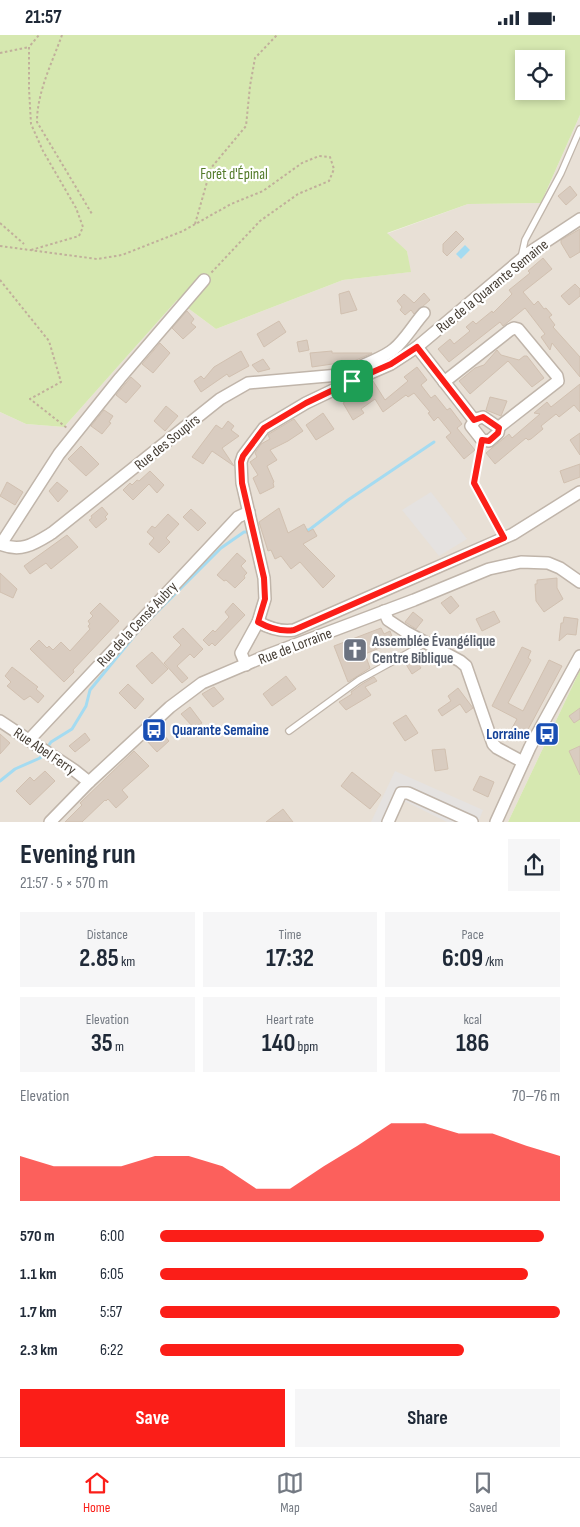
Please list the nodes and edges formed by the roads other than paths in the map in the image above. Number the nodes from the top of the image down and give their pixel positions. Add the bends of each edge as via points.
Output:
1 (580, 129) edge
2 (580, 219) edge
3 (521, 260) junction
4 (204, 280) road end
5 (424, 313) dead end
6 (417, 347) junction
7 (350, 379) junction
8 (444, 382) junction
9 (474, 420) junction
10 (499, 427) junction
11 (580, 492) edge
12 (248, 513) junction
13 (1, 544) edge
14 (580, 582) edge
15 (384, 611) junction
16 (258, 622) junction
17 (426, 643) junction
18 (580, 657) edge
19 (246, 665) junction
20 (0, 721) edge
21 (289, 731) dead end
22 (29, 740) junction
23 (523, 762) junction
24 (89, 782) junction
25 (50, 822) edge
26 (388, 822) edge
27 (472, 822) edge
28 (496, 822) edge

1 - 3 lane via 525,240
2 - 3 street, Rue de la Quarante Semaine
3 - 6 street, Rue de la Quarante Semaine
4 - 13 street, Rue des Soupirs via 59,455
5 - 7 street via 395,348 380,359 354,370
6 - 7 street, Rue de la Quarante Semaine via 391,364
6 - 8 street
7 - 12 street via 264,428 241,462
7 - 13 street, Rue des Soupirs via 339,375 248,383 220,399 52,533 30,547
8 - 9 street
8 - 10 street via 510,330 518,329 558,381
9 - 10 street via 483,417
9 - 10 street via 472,429 482,440 489,441 498,433
11 - 16 street via 504,538 294,630 286,631
12 - 16 street via 264,578 265,599
12 - 22 street, Rue de la Censé Aubry via 238,517
14 - 15 street, Rue de Lorraine via 548,563 521,562 489,569
15 - 17 street via 388,620
15 - 19 street, Rue de Lorraine
16 - 19 street via 241,653
17 - 21 lane via 359,680
17 - 23 street via 466,666 493,744
18 - 23 street
19 - 24 street, Rue de Lorraine via 202,683 184,696
20 - 22 street, Rue Abel Ferry
22 - 24 street, Rue Abel Ferry
23 - 28 street
24 - 25 street, Rue de Lorraine
26 - 27 street via 401,793 408,793

